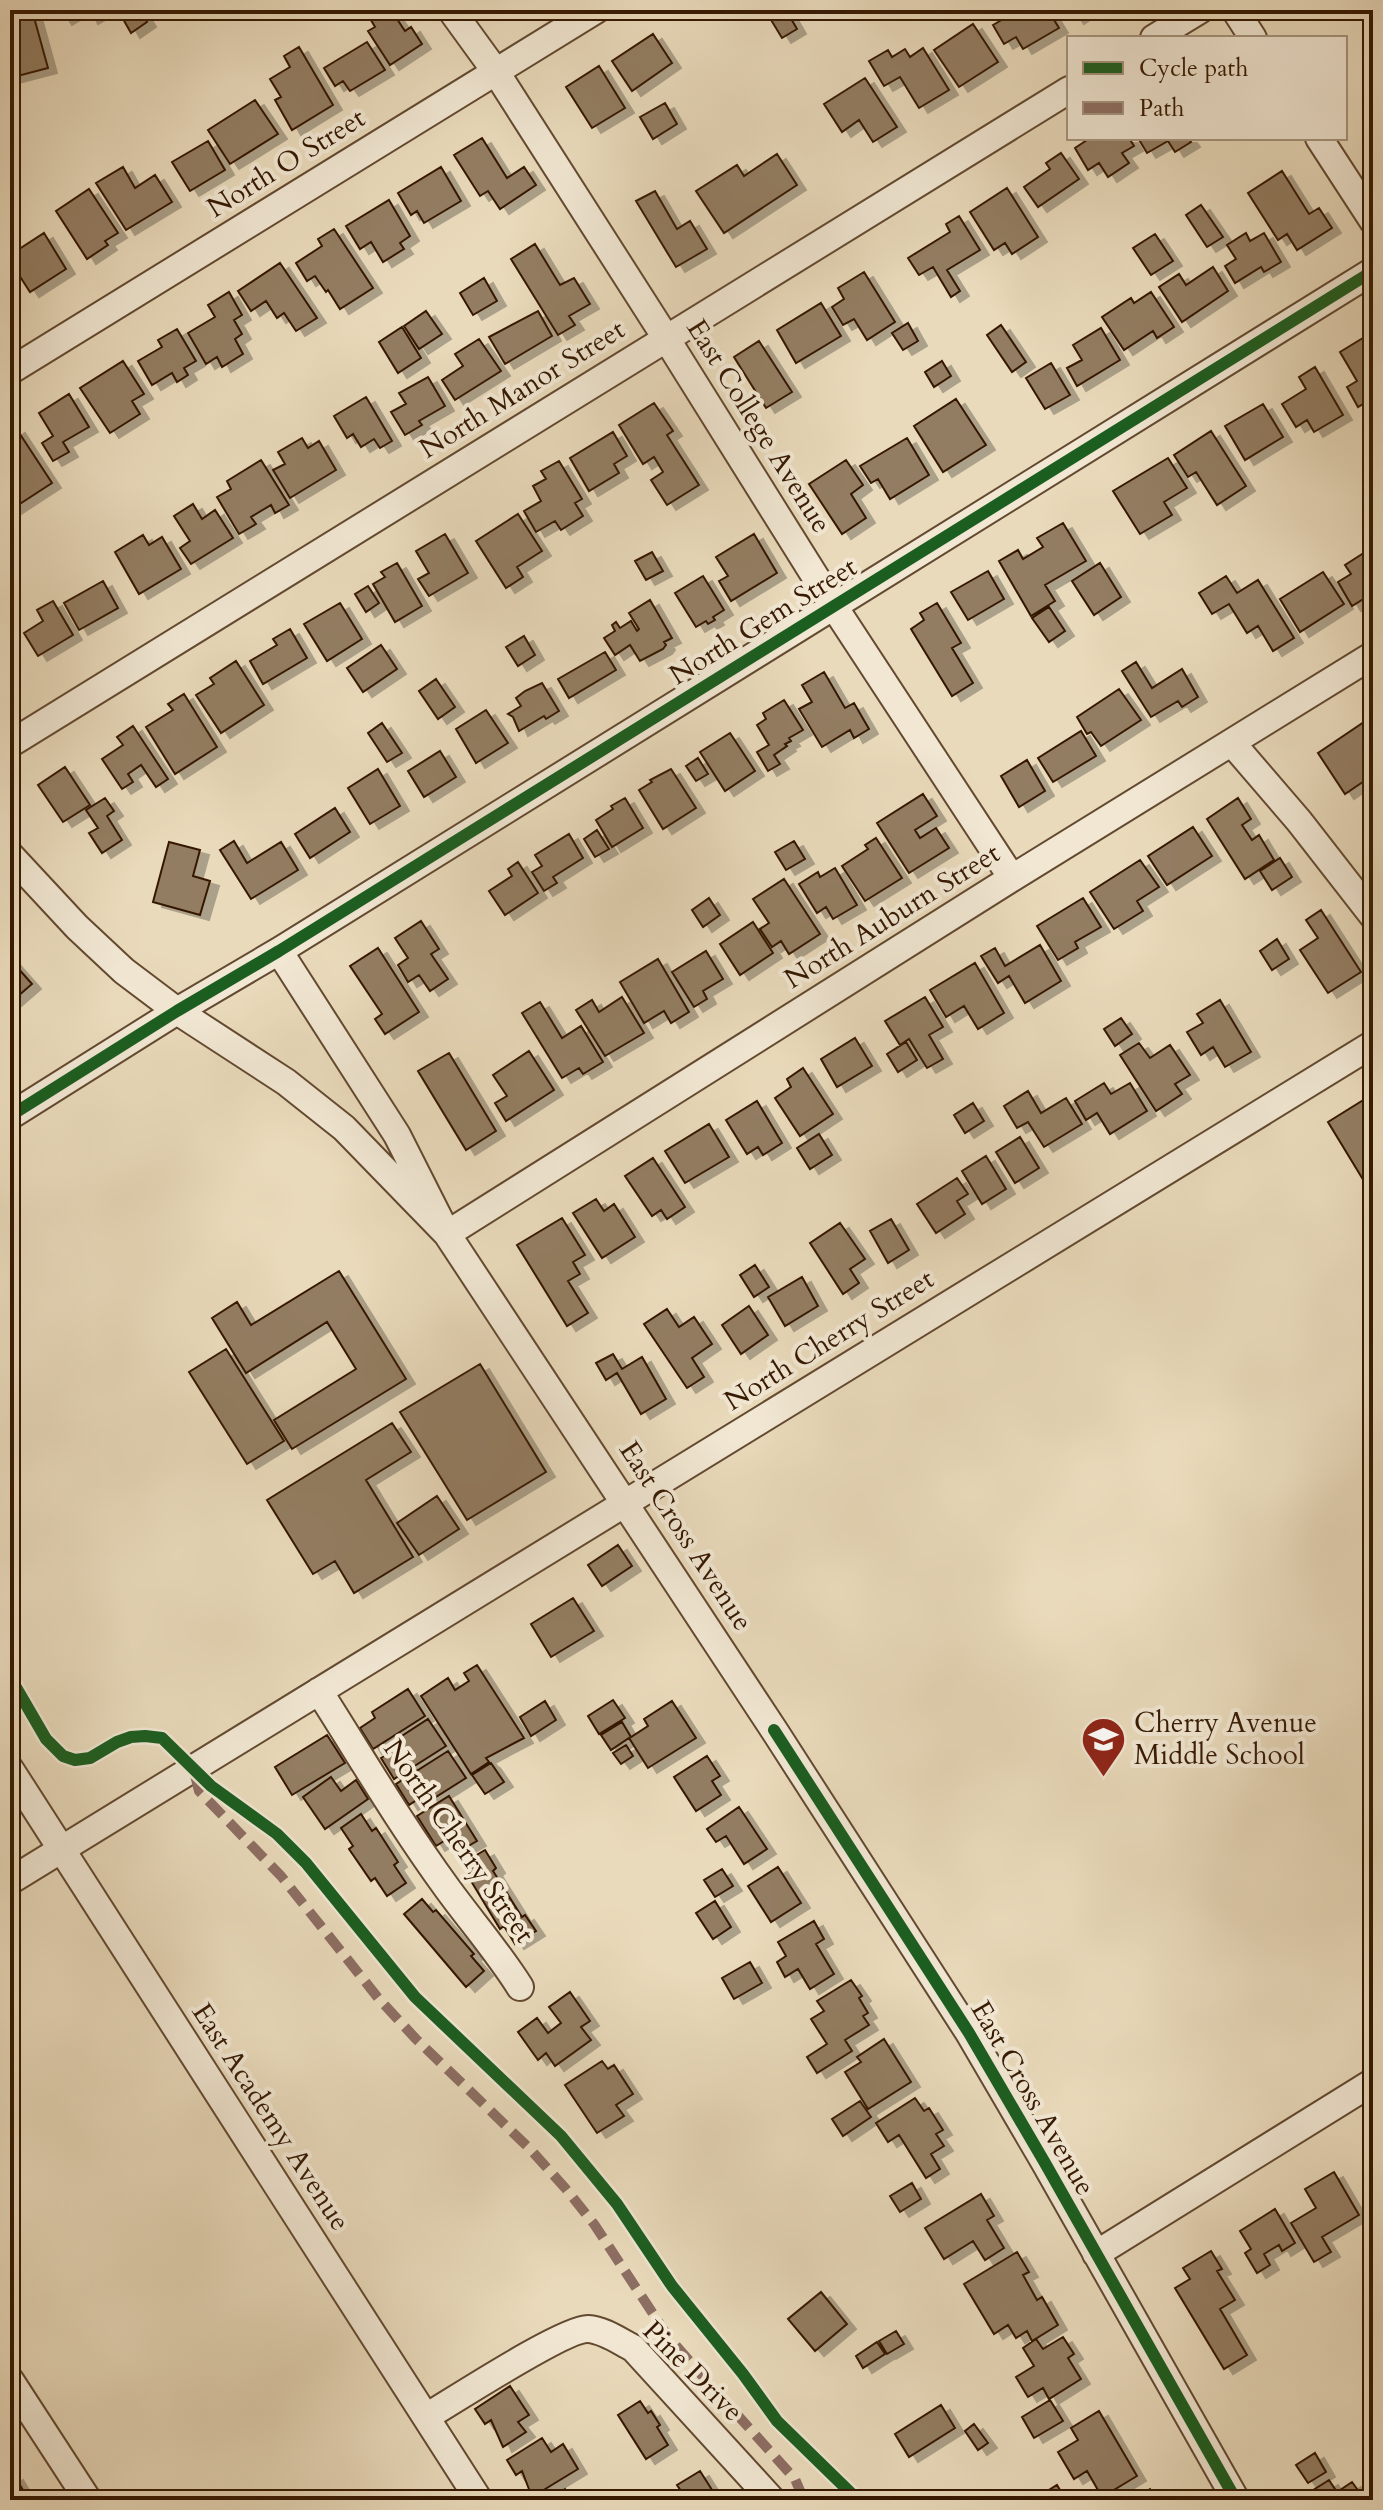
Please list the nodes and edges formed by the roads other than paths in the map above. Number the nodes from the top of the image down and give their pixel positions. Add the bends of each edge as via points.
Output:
1 (451, 10) edge
2 (596, 10) edge
3 (1200, 10) edge
4 (1235, 10) edge
5 (1157, 36) edge
6 (1252, 36) edge
7 (496, 72) junction
8 (1067, 91) edge
9 (1320, 140) edge
10 (1373, 221) edge
11 (1373, 271) edge
12 (666, 338) junction
13 (10, 371) edge
14 (833, 605) junction
15 (1373, 655) edge
16 (1232, 743) junction
17 (10, 744) edge
18 (10, 855) edge
19 (1012, 878) junction
20 (1373, 916) edge
21 (279, 951) junction
22 (177, 1011) junction
23 (1373, 1044) edge
24 (10, 1116) edge
25 (447, 1234) junction
26 (626, 1502) junction
27 (319, 1691) junction
28 (10, 1769) edge
29 (61, 1849) junction
30 (10, 1881) edge
31 (520, 1987) dead end
32 (1373, 2082) edge
33 (1096, 2254) junction
34 (10, 2380) edge
35 (426, 2417) junction
36 (88, 2500) edge
37 (479, 2500) edge
38 (772, 2500) edge
39 (1236, 2500) edge

1 - 7 street, East College Avenue
2 - 7 street, North O Street
3 - 5 street
4 - 6 street
7 - 12 street, East College Avenue
7 - 13 street, North O Street
8 - 12 street, North Manor Street
9 - 10 street
11 - 14 street, North Gem Street
12 - 14 street, East College Avenue
12 - 17 street, North Manor Street
14 - 19 street, East College Avenue
14 - 21 street, North Gem Street
15 - 16 street, North Auburn Street
16 - 19 street, North Auburn Street
16 - 20 street
18 - 22 street, East Cross Avenue via 124,971
19 - 25 street, North Auburn Street
21 - 22 street, North Gem Street
21 - 25 street via 397,1135
22 - 24 street, North Gem Street
22 - 25 street, East Cross Avenue via 286,1082 344,1128
23 - 26 street, North Cherry Street
25 - 26 street, East Cross Avenue
26 - 27 street, North Cherry Street
26 - 33 street, East Cross Avenue via 969,2033
27 - 29 street, North Cherry Street
27 - 31 street, North Cherry Street via 391,1806
28 - 29 street, East Academy Avenue
29 - 30 street, North Cherry Street
29 - 35 street, East Academy Avenue
32 - 33 street
33 - 39 street, East Cross Avenue
34 - 36 street
35 - 37 street, East Academy Avenue
35 - 38 street, Pine Drive via 553,2342 586,2329 607,2334 633,2348

